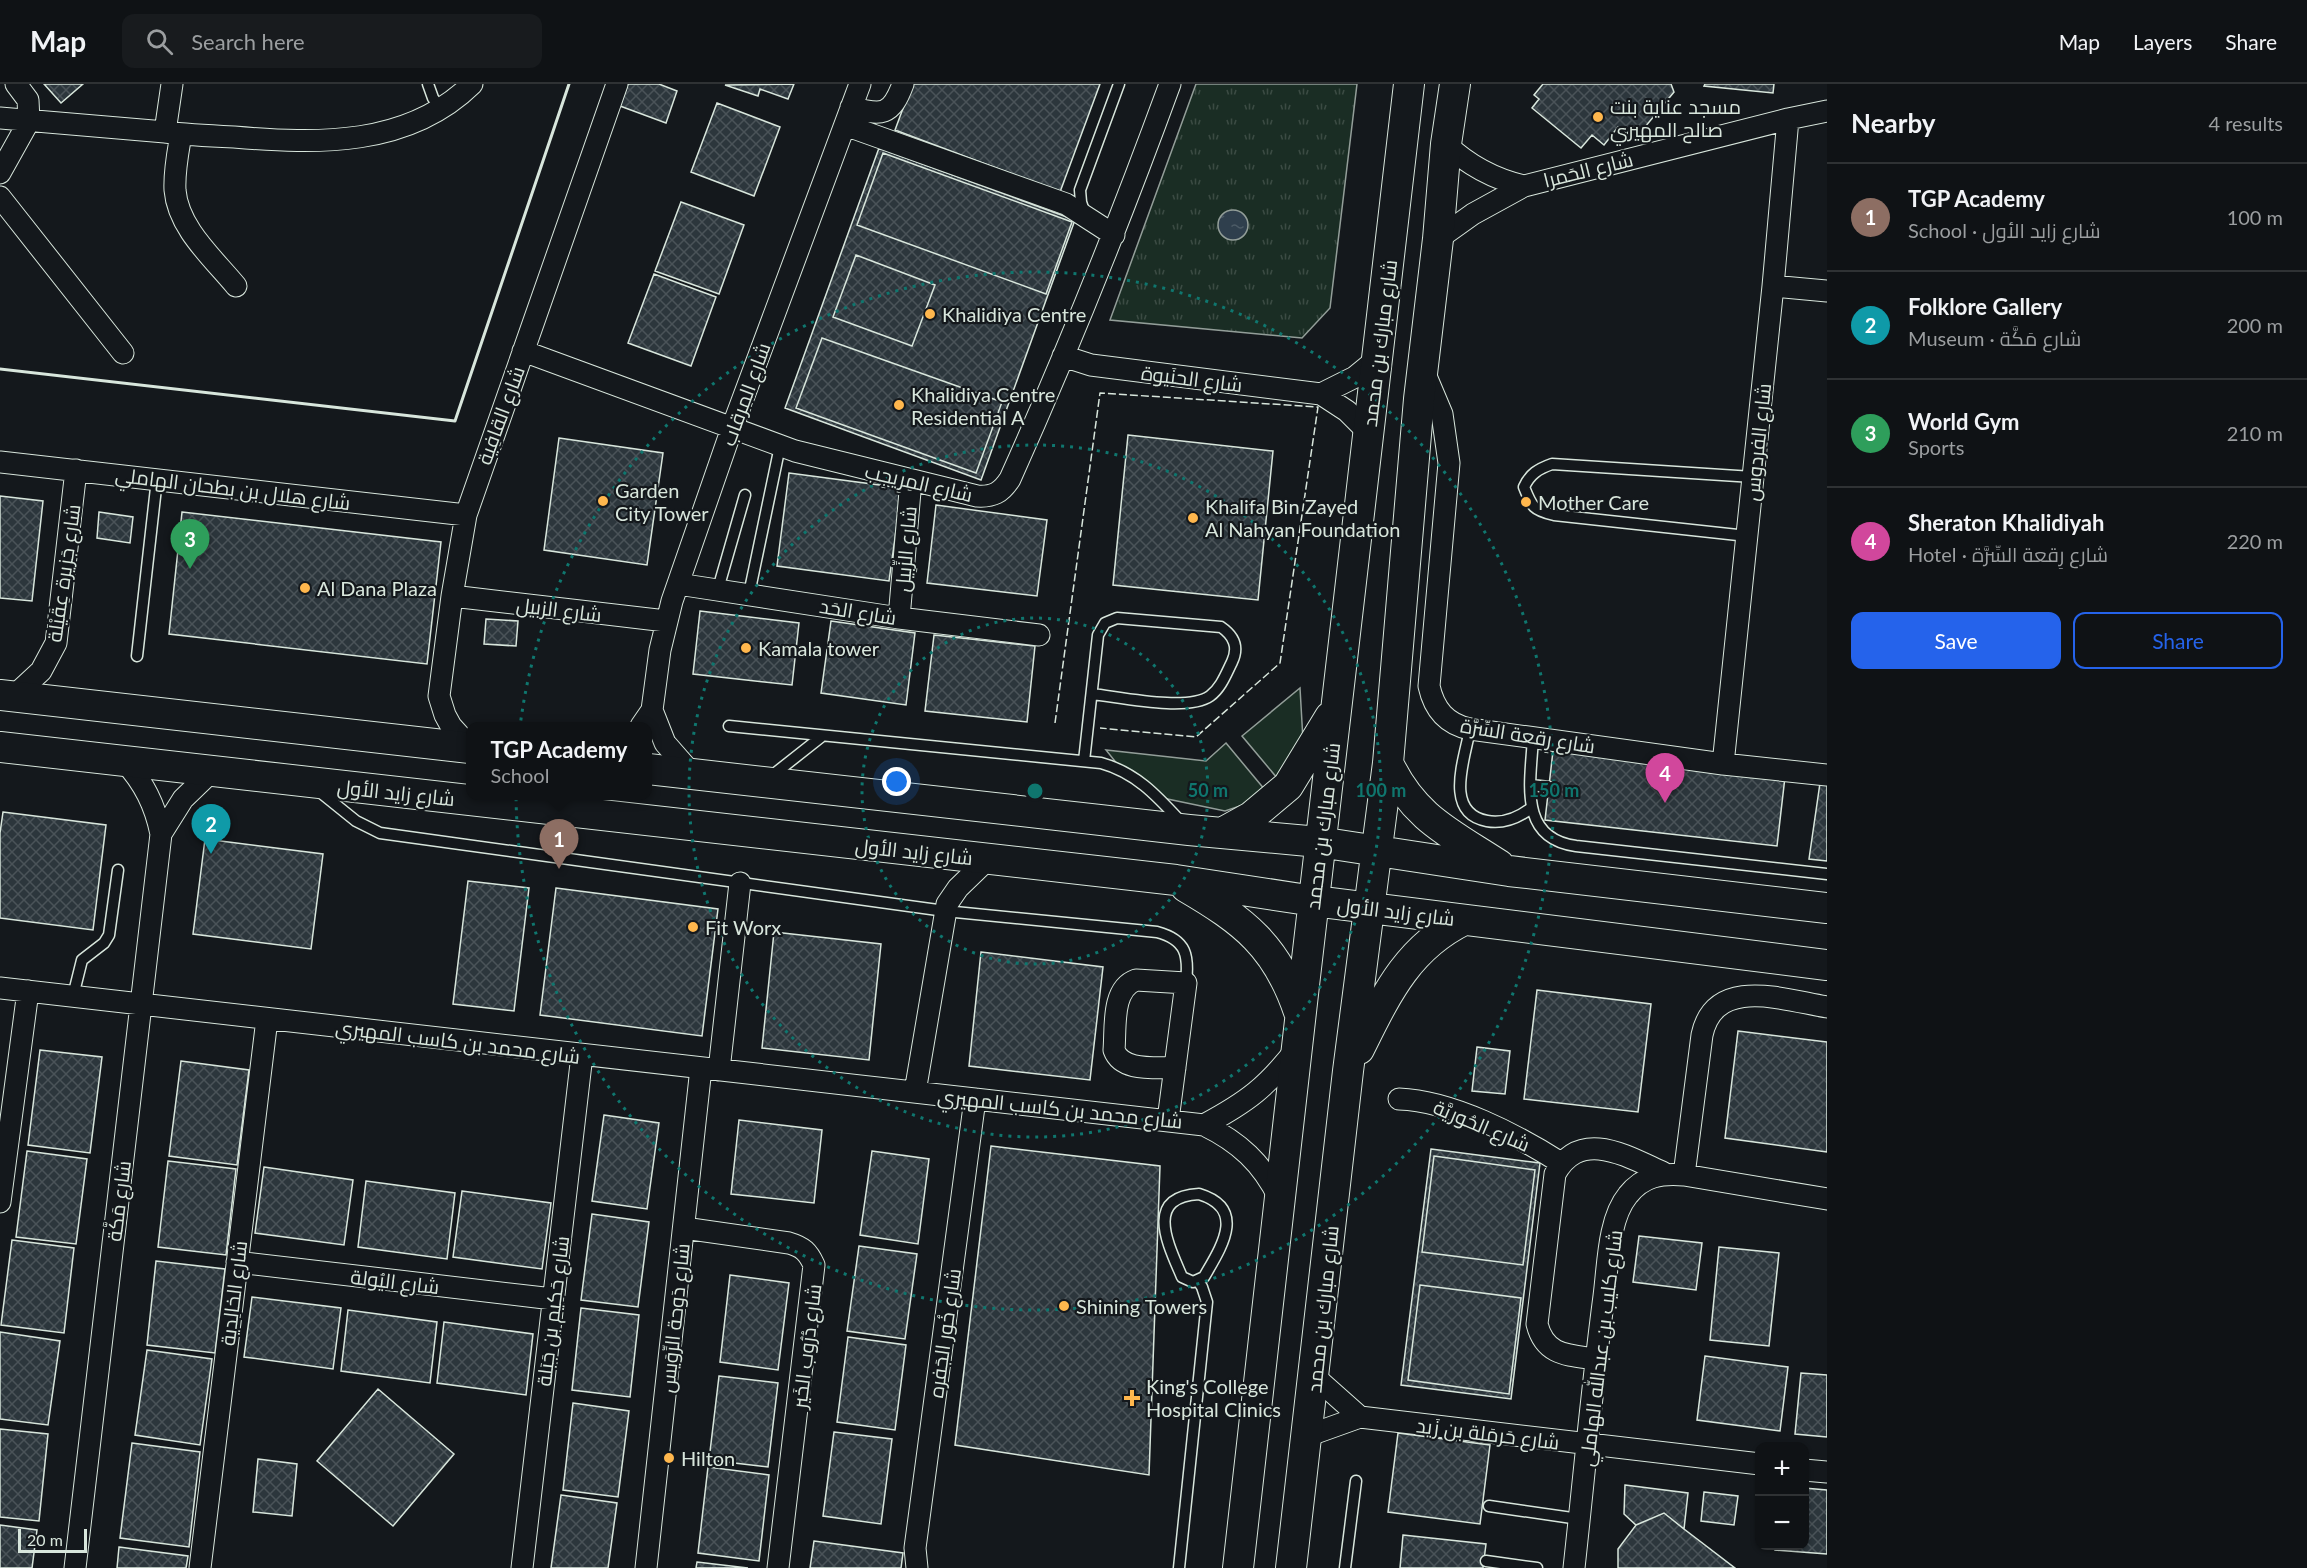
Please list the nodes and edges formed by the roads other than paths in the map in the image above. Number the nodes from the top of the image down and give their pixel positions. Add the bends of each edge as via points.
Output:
1 (16, 84) edge
2 (172, 84) edge
3 (428, 84) edge
4 (472, 84) edge
5 (617, 84) edge
6 (860, 84) edge
7 (903, 84) edge
8 (1119, 84) edge
9 (1170, 84) edge
10 (1409, 84) edge
11 (1455, 84) edge
12 (441, 109) junction
13 (1827, 111) edge
14 (848, 116) junction
15 (0, 118) edge
16 (1788, 118) junction
17 (29, 121) junction
18 (173, 133) junction
19 (1446, 144) junction
20 (0, 173) edge
21 (1524, 186) junction
22 (0, 197) edge
23 (1086, 216) junction
24 (1114, 235) junction
25 (1438, 239) junction
26 (236, 286) dead end
27 (1773, 286) junction
28 (1827, 291) edge
29 (523, 351) junction
30 (123, 353) dead end
31 (1063, 356) junction
32 (1377, 359) junction
33 (1423, 368) junction
34 (1321, 394) junction
35 (732, 428) junction
36 (1369, 433) junction
37 (780, 446) junction
38 (0, 462) edge
39 (76, 470) junction
40 (1753, 477) junction
41 (157, 480) junction
42 (911, 480) junction
43 (746, 495) dead end
44 (466, 515) junction
45 (1747, 536) junction
46 (678, 584) junction
47 (718, 589) junction
48 (749, 594) junction
49 (452, 596) junction
50 (899, 618) junction
51 (666, 621) junction
52 (1040, 635) dead end
53 (137, 656) dead end
54 (1092, 694) junction
55 (7, 696) edge
56 (1338, 704) junction
57 (646, 718) edge
58 (652, 726) edge
59 (729, 726) dead end
60 (1470, 729) junction
61 (821, 737) junction
62 (1533, 737) junction
63 (466, 742) edge
64 (466, 746) edge
65 (0, 747) edge
66 (1084, 760) junction
67 (124, 761) junction
68 (1388, 763) junction
69 (1723, 764) junction
70 (652, 770) edge
71 (212, 771) junction
72 (693, 775) junction
73 (1827, 775) edge
74 (308, 782) junction
75 (763, 783) junction
76 (1531, 785) junction
77 (1549, 787) dead end
78 (466, 800) edge
79 (467, 800) edge
80 (1531, 808) junction
81 (1189, 830) junction
82 (1222, 833) junction
83 (161, 834) junction
84 (1319, 842) junction
85 (1377, 850) junction
86 (988, 859) junction
87 (118, 870) dead end
88 (1509, 871) junction
89 (1827, 874) edge
90 (1176, 880) junction
91 (740, 883) junction
92 (1314, 901) junction
93 (1368, 906) junction
94 (1827, 908) edge
95 (945, 911) junction
96 (1464, 920) junction
97 (1827, 965) edge
98 (1186, 983) junction
99 (0, 988) edge
100 (28, 991) junction
101 (73, 996) junction
102 (142, 1004) junction
103 (1827, 1007) edge
104 (267, 1019) junction
105 (1299, 1033) junction
106 (582, 1055) junction
107 (1175, 1068) junction
108 (710, 1069) junction
109 (1348, 1071) junction
110 (915, 1092) junction
111 (1399, 1098) dead end
112 (975, 1099) junction
113 (1168, 1120) junction
114 (1204, 1125) junction
115 (1561, 1163) junction
116 (1674, 1174) junction
117 (1279, 1198) junction
118 (1827, 1199) edge
119 (0, 1202) edge
120 (684, 1228) junction
121 (237, 1262) junction
122 (1198, 1281) junction
123 (553, 1299) junction
124 (1596, 1359) junction
125 (1315, 1377) junction
126 (1360, 1416) junction
127 (1307, 1436) junction
128 (1588, 1445) junction
129 (1755, 1463) edge
130 (1809, 1470) edge
131 (1827, 1472) edge
132 (1356, 1481) dead end
133 (1489, 1506) dead end
134 (1579, 1519) junction
135 (1486, 1561) dead end
136 (75, 1568) edge
137 (200, 1568) edge
138 (522, 1568) edge
139 (646, 1568) edge
140 (778, 1568) edge
141 (917, 1568) edge
142 (1179, 1568) edge
143 (1238, 1568) edge
144 (1291, 1568) edge
145 (1345, 1568) edge
146 (1537, 1568) edge
147 (1574, 1568) edge

1 - 17 street via 28,100
2 - 18 street
3 - 12 lane
4 - 12 street
5 - 29 street, شارع القافِية
6 - 14 street, شارع المِرقاب
7 - 14 street via 887,111
8 - 23 lane via 1080,190
9 - 24 street, شارع المِرِيجِب
10 - 32 main road, شارع مبارك بن محمد
11 - 19 main road, شارع مبارك بن محمد
12 - 18 street via 380,134 340,140 294,142
13 - 16 street, شارع الحَمرا
14 - 23 street via 1066,204
14 - 35 street, شارع المِرقاب
15 - 17 street
16 - 21 street, شارع الحَمرا
16 - 27 street, شارع الفِردوس
17 - 18 street
17 - 20 street
18 - 26 street via 175,187 181,214
19 - 21 street, شارع الحَمرا via 1476,168
19 - 25 main road, شارع مبارك بن محمد
21 - 25 street, شارع الحَمرا via 1482,208
22 - 30 street
23 - 24 street
24 - 31 street, شارع المِرِيجِب
25 - 33 main road, شارع مبارك بن محمد
27 - 28 street
27 - 40 street, شارع الفِردوس
29 - 35 street, شارع المِرِيجِب
29 - 44 street, شارع القافِية
31 - 34 street, شارع الحنَيوة via 1091,365
31 - 42 street, شارع المِرِيجِب via 1004,489 988,497 977,496
32 - 34 street via 1355,377
32 - 36 main road, شارع مبارك بن محمد
33 - 60 street, شارع رِقعة السِّرَّة via 1442,414 1449,463 1429,686 1437,709 1453,723
33 - 68 main road, شارع مبارك بن محمد
34 - 36 street, شارع الحنَيوة via 1347,411
35 - 37 street, شارع المِرِيجِب
35 - 46 street, شارع المِرقاب
36 - 56 main road, شارع مبارك بن محمد
37 - 42 street, شارع المِرِيجِب
37 - 48 lane
38 - 39 street, شارع هلال بن بطحان الهاملي
39 - 41 street, شارع هلال بن بطحان الهاملي
39 - 55 street, شارع جَزيرة عِقَيْلَة via 56,643 41,671
40 - 45 street, شارع الفِردوس
40 - 45 lane via 1552,464 1529,477 1524,487 1531,506 1547,514
41 - 44 street, شارع هلال بن بطحان الهاملي
41 - 53 lane
42 - 50 street, شارع الزِّبِيل
43 - 47 lane
44 - 49 street, شارع القافِية
45 - 69 street, شارع الفِردوس
46 - 47 street, شارع الحَد
46 - 51 street, شارع المِرقاب
47 - 48 street, شارع الحَد
48 - 50 street, شارع الحَد
49 - 51 street, شارع الزبيل
49 - 63 street, شارع القافِية via 439,696 451,726
50 - 52 street, شارع الحَد
51 - 57 street, شارع المِرقاب
54 - 54 lane via 1098,635 1110,620 1221,627 1233,638 1236,654 1223,682 1202,700 1173,703
54 - 66 lane
55 - 64 main road
56 - 82 main road via 1288,786 1264,808
56 - 84 main road, شارع مبارك بن محمد
58 - 72 street, شارع المِرقاب
59 - 61 lane
60 - 62 street, شارع رِقعة السِّرَّة
60 - 80 lane via 1460,781 1465,807 1482,820 1492,822 1513,819
61 - 66 lane
61 - 75 lane
62 - 69 street, شارع رِقعة السِّرَّة
62 - 76 lane
65 - 67 main road, شارع زايد الأول
66 - 81 lane via 1115,767 1139,780
67 - 71 main road, شارع زايد الأول
67 - 83 street, شارع مَكَّة via 152,802
68 - 85 main road, شارع مبارك بن محمد
68 - 88 main road via 1398,785 1419,810
69 - 73 street, شارع رِقعة السِّرَّة
70 - 72 main road
71 - 74 main road, شارع زايد الأول
71 - 83 street, شارع مَكَّة via 183,799
72 - 75 main road
74 - 78 main road, شارع زايد الأول
74 - 91 lane via 356,821 380,833
75 - 81 main road
76 - 77 lane
76 - 80 lane
79 - 86 main road, شارع زايد الأول
80 - 89 lane via 1543,831 1563,844
81 - 82 main road
82 - 84 main road
83 - 102 street, شارع مَكَّة
84 - 85 main road
84 - 92 main road, شارع مبارك بن محمد
85 - 88 main road
85 - 93 main road, شارع مبارك بن محمد
86 - 90 main road, شارع زايد الأول
86 - 95 street, شارع محمد بن كاسب المهيري via 952,895
87 - 101 lane via 109,935 82,960
88 - 94 main road
90 - 92 main road, شارع زايد الأول
90 - 105 main road via 1235,918 1264,945 1291,990
91 - 95 lane
91 - 108 street, شارع دَوحة الرِّوَيس
92 - 93 main road, شارع زايد الأول
92 - 105 main road, شارع مبارك بن محمد
93 - 96 main road, شارع زايد الأول
93 - 109 main road, شارع مبارك بن محمد
95 - 98 lane via 1170,935 1186,953
95 - 110 street, شارع محمد بن كاسب المهيري
96 - 97 main road, شارع زايد الأول
96 - 109 main road via 1412,958 1386,996
98 - 107 street
98 - 107 street via 1136,980 1125,986 1119,997 1114,1050 1119,1059 1128,1065
99 - 100 street, شارع محمد بن كاسب المهيري
100 - 101 street, شارع محمد بن كاسب المهيري
100 - 119 street
101 - 102 street, شارع محمد بن كاسب المهيري
102 - 104 street, شارع محمد بن كاسب المهيري
102 - 136 street, شارع مَكَّة
103 - 116 street via 1736,996 1713,1010 1705,1022
104 - 106 street, شارع محمد بن كاسب المهيري
104 - 121 street, شارع الخالِدية
105 - 114 street, شارع محمد بن كاسب المهيري via 1270,1081 1238,1107
105 - 117 main road, شارع مبارك بن محمد
106 - 108 street, شارع محمد بن كاسب المهيري
106 - 123 street, شارع حَكِيم بن جَبَلة
107 - 113 street
108 - 110 street, شارع محمد بن كاسب المهيري
108 - 120 street, شارع دَوحة الرِّوَيس
109 - 125 main road, شارع مبارك بن محمد
110 - 112 street, شارع محمد بن كاسب المهيري
111 - 115 street, شارع الحُوريَّة via 1459,1112 1511,1134
112 - 113 street, شارع محمد بن كاسب المهيري
112 - 141 street, شارع خُور الجَفره via 915,1548
113 - 114 street, شارع محمد بن كاسب المهيري
114 - 117 street, شارع محمد بن كاسب المهيري via 1256,1160
115 - 116 street via 1582,1149 1595,1148
115 - 124 street via 1553,1187 1538,1323 1540,1334 1553,1350
116 - 118 street
116 - 124 street, شارع كليب بن عبدالله الهاملي via 1642,1180 1626,1196 1616,1216
117 - 143 main road, شارع مبارك بن محمد
120 - 139 street, شارع دَوحة الرِّوَيس
120 - 140 street, شارع دُرُوب الخَير via 789,1243 809,1254 814,1265
121 - 123 street, شارع اليُولة
121 - 137 street, شارع الخالِدية
122 - 122 lane via 1217,1255 1228,1227 1223,1209 1200,1194 1172,1204 1164,1222 1164,1233 1182,1277
122 - 142 lane via 1207,1302
123 - 138 street, شارع حَكِيم بن جَبَلة
124 - 128 street, شارع كليب بن عبدالله الهاملي
125 - 126 street
125 - 127 main road, شارع مبارك بن محمد
126 - 127 street, شارع حَرمَلة بن زَيد
126 - 128 street, شارع حَرمَلة بن زَيد
127 - 144 main road, شارع مبارك بن محمد
128 - 129 street, شارع حَرمَلة بن زَيد
128 - 134 street, شارع كليب بن عبدالله الهاملي
130 - 131 street
132 - 145 lane
133 - 134 lane
134 - 147 street, شارع كليب بن عبدالله الهاملي
135 - 146 lane

